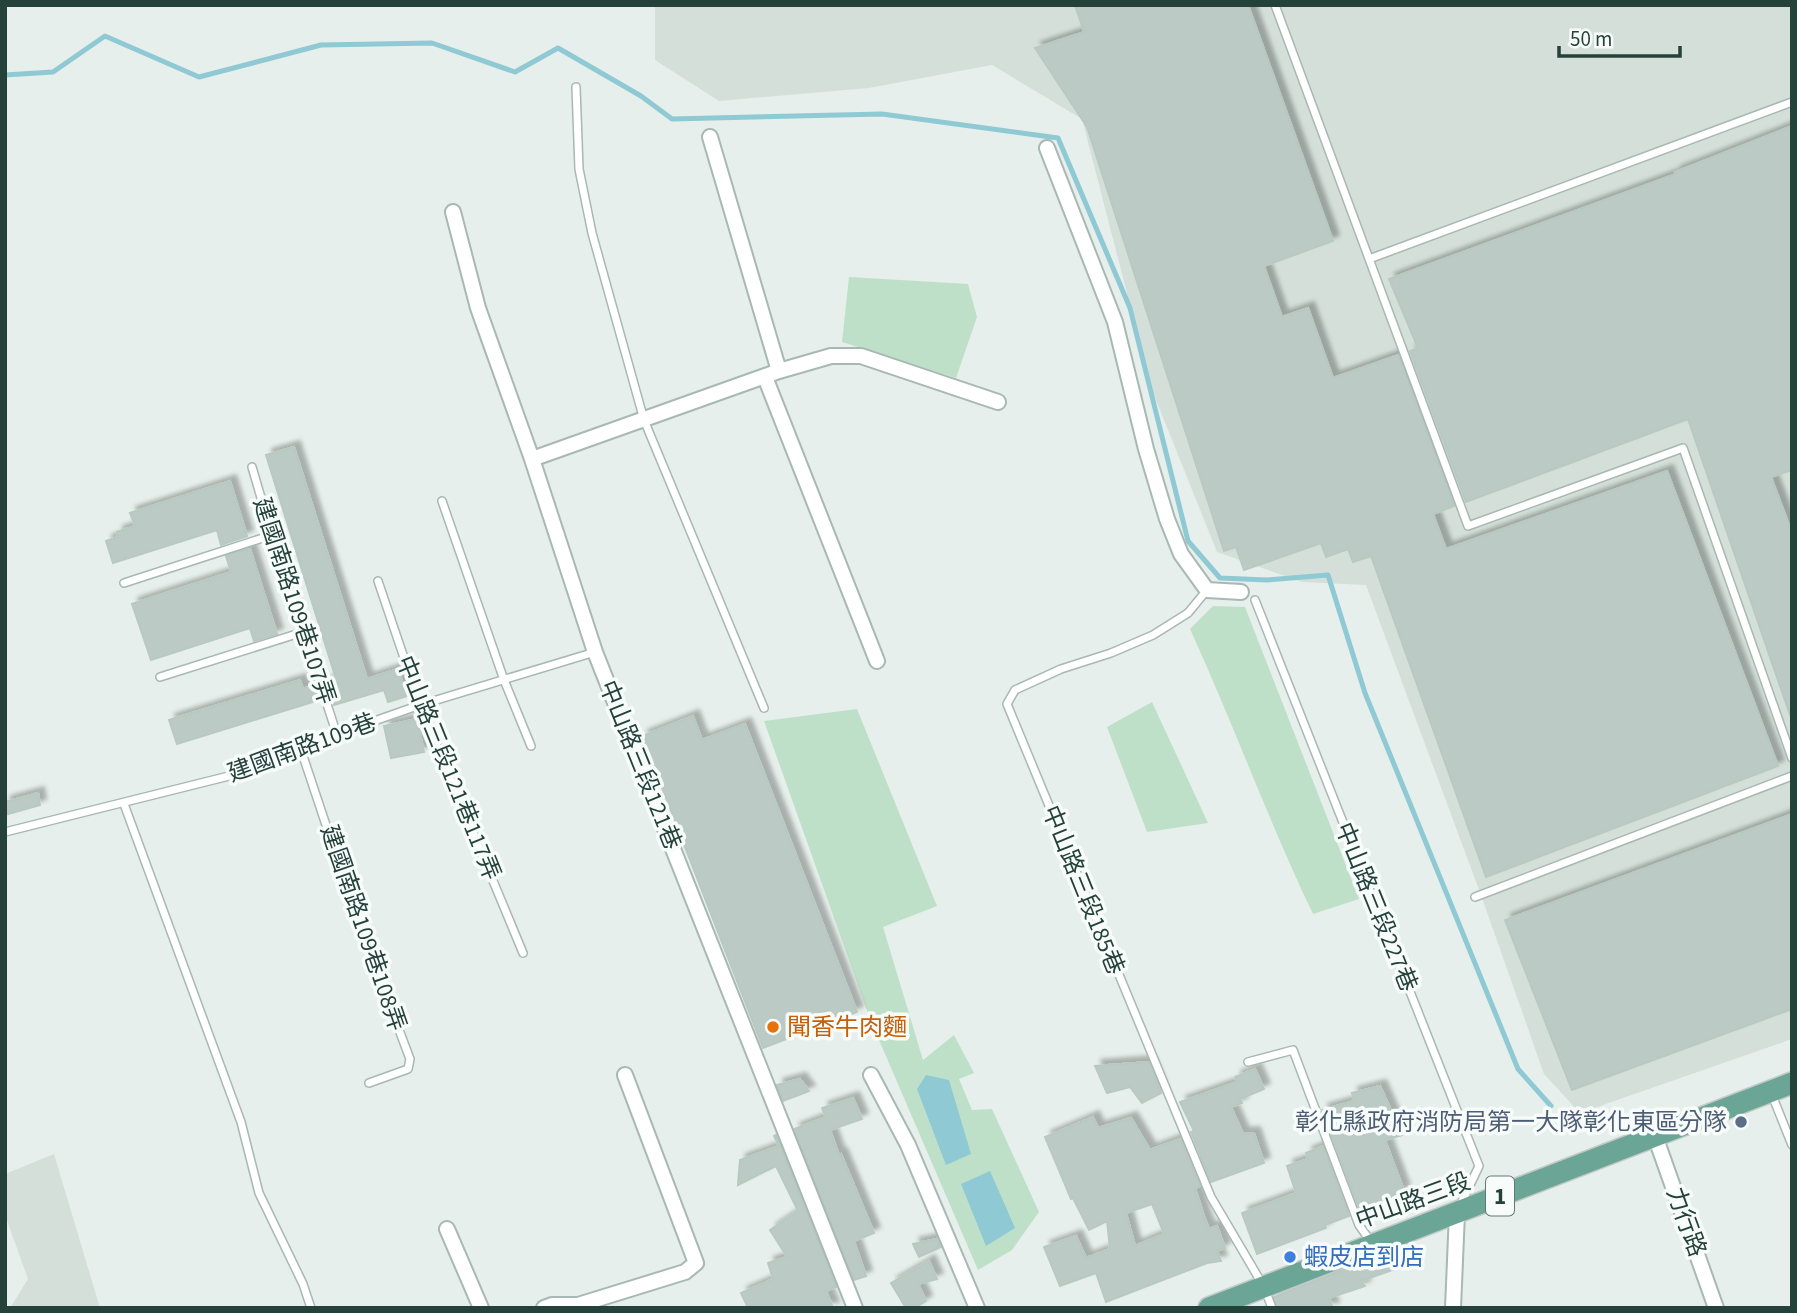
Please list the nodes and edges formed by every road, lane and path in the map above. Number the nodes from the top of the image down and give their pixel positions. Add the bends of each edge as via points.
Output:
1 (1275, 5) edge
2 (576, 87) dead end
3 (1792, 102) edge
4 (710, 137) dead end
5 (1047, 148) dead end
6 (453, 212) dead end
7 (1369, 260) junction
8 (779, 371) junction
9 (765, 377) junction
10 (998, 402) dead end
11 (644, 420) junction
12 (531, 459) junction
13 (253, 467) dead end
14 (442, 501) dead end
15 (272, 536) junction
16 (378, 581) dead end
17 (124, 583) dead end
18 (1208, 590) junction
19 (1241, 592) dead end
20 (1255, 600) dead end
21 (303, 632) junction
22 (595, 652) junction
23 (877, 661) dead end
24 (160, 677) dead end
25 (504, 680) junction
26 (420, 705) junction
27 (764, 708) dead end
28 (337, 735) junction
29 (531, 746) dead end
30 (300, 747) junction
31 (1792, 758) edge
32 (1792, 776) edge
33 (124, 804) junction
34 (5, 832) edge
35 (1475, 897) dead end
36 (523, 953) dead end
37 (1248, 1062) dead end
38 (625, 1074) dead end
39 (871, 1074) dead end
40 (369, 1083) dead end
41 (1792, 1083) edge
42 (1770, 1091) junction
43 (1655, 1136) junction
44 (1792, 1145) edge
45 (1457, 1213) junction
46 (447, 1229) dead end
47 (1372, 1244) junction
48 (1264, 1287) junction
49 (579, 1306) edge
50 (311, 1308) edge
51 (481, 1308) edge
52 (544, 1308) edge
53 (855, 1308) edge
54 (977, 1308) edge
55 (1209, 1308) edge
56 (1272, 1308) edge
57 (1453, 1308) edge
58 (1716, 1308) edge

1 - 7 lane
2 - 11 lane via 579,169 592,233
3 - 7 lane
4 - 8 street
5 - 18 street via 1115,322 1167,519 1181,554
6 - 12 street, 中山路三段121巷 via 478,308
7 - 31 lane via 1468,526 1684,449
8 - 9 street
8 - 10 street via 831,356 861,356
9 - 11 street
9 - 23 street
11 - 12 street
11 - 27 lane
12 - 22 street, 中山路三段121巷
13 - 15 lane, 建國南路109巷107弄
14 - 25 lane
15 - 17 lane
15 - 21 lane, 建國南路109巷107弄
16 - 26 lane, 中山路三段121巷117弄
18 - 19 street
18 - 48 lane, 中山路三段185巷 via 1188,612 1153,635 1061,669 1015,691 1007,704 1211,1197
20 - 45 lane, 中山路三段227巷 via 1479,1166
21 - 24 lane
21 - 28 lane, 建國南路109巷107弄
22 - 25 lane, 建國南路109巷
22 - 53 street, 中山路三段121巷
25 - 26 lane, 建國南路109巷
25 - 29 lane
26 - 28 lane, 建國南路109巷
26 - 36 lane, 中山路三段121巷117弄
28 - 30 lane, 建國南路109巷
30 - 33 lane, 建國南路109巷 via 237,774
30 - 40 lane, 建國南路109巷108弄 via 410,1059 408,1069
32 - 35 lane
33 - 34 lane, 建國南路109巷
33 - 50 lane via 241,1122 259,1193
37 - 47 lane via 1293,1050 1359,1225
38 - 49 street via 696,1263 685,1272
39 - 54 street via 908,1145
41 - 42 main road, 中山路三段 / 1
42 - 43 main road, 中山路三段 / 1
42 - 44 lane
43 - 45 main road, 中山路三段 / 1
43 - 58 street, 力行路
45 - 47 main road, 中山路三段 / 1
45 - 57 street
46 - 51 street
47 - 48 main road, 中山路三段 / 1
48 - 55 main road, 中山路三段 / 1
48 - 56 lane
49 - 52 street via 552,1304

